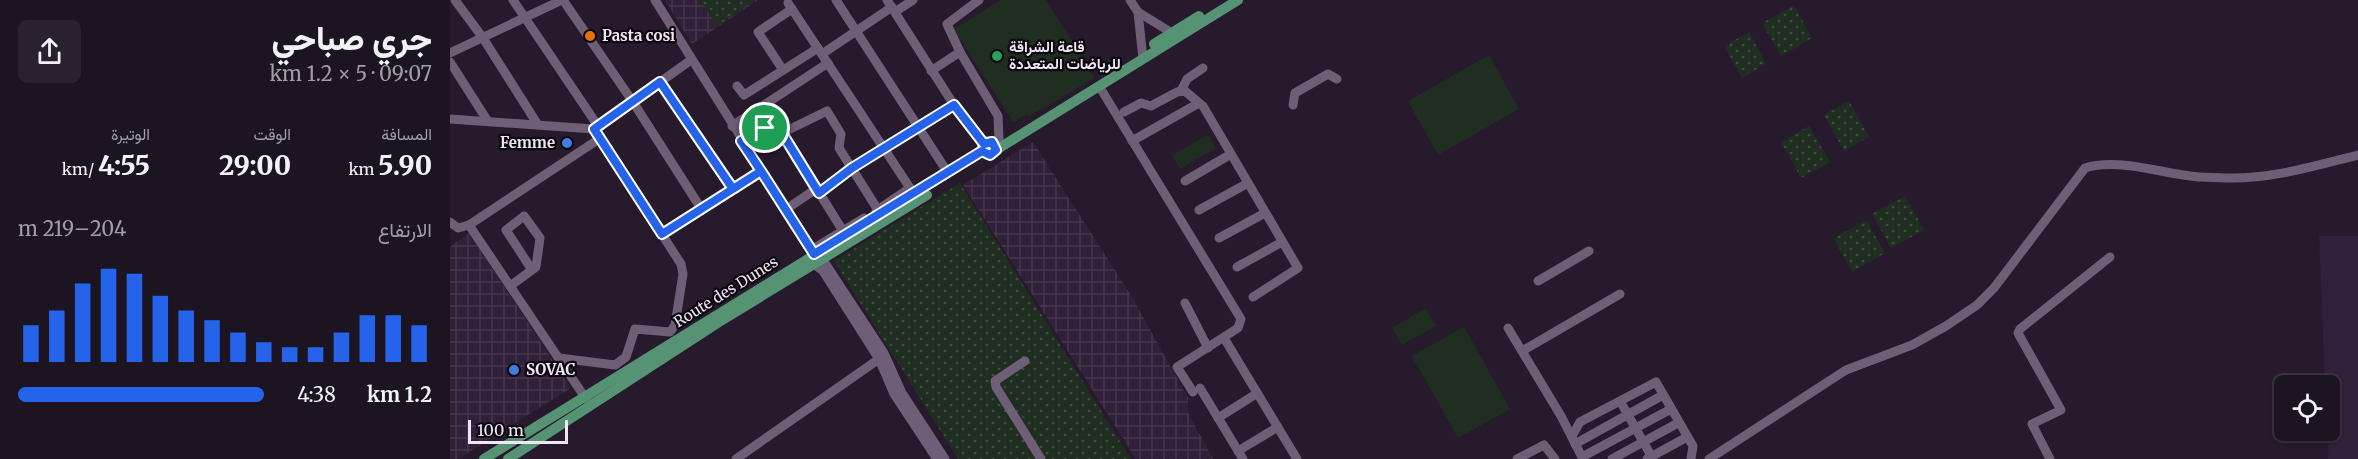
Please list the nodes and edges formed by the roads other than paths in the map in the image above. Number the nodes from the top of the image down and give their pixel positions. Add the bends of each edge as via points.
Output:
1 (455, 0) edge
2 (513, 0) edge
3 (562, 0) edge
4 (655, 0) edge
5 (836, 0) edge
6 (913, 0) edge
7 (979, 0) edge
8 (1131, 0) edge
9 (1225, 0) edge
10 (1238, 0) edge
11 (891, 6) edge
12 (1138, 12) junction
13 (525, 18) junction
14 (855, 32) junction
15 (1172, 33) junction
16 (483, 38) junction
17 (820, 51) junction
18 (960, 52) junction
19 (450, 53) edge
20 (1142, 56) junction
21 (691, 60) junction
22 (450, 62) edge
23 (828, 63) junction
24 (1203, 68) dead end
25 (783, 70) junction
26 (931, 71) junction
27 (1337, 79) dead end
28 (660, 82) junction
29 (737, 86) dead end
30 (1099, 86) junction
31 (1181, 92) junction
32 (633, 102) junction
33 (1199, 103) junction
34 (954, 105) junction
35 (1293, 105) dead end
36 (1124, 112) dead end
37 (450, 119) edge
38 (488, 120) junction
39 (538, 125) junction
40 (732, 126) junction
41 (918, 127) junction
42 (596, 128) junction
43 (782, 133) junction
44 (599, 138) junction
45 (741, 141) junction
46 (1132, 141) junction
47 (991, 147) junction
48 (884, 149) junction
49 (1231, 154) junction
50 (2358, 155) edge
51 (852, 168) junction
52 (761, 171) junction
53 (948, 173) junction
54 (1185, 181) dead end
55 (1248, 183) junction
56 (733, 189) junction
57 (817, 191) junction
58 (912, 192) junction
59 (702, 210) junction
60 (785, 210) junction
61 (878, 210) junction
62 (1199, 210) dead end
63 (1265, 213) junction
64 (450, 222) edge
65 (469, 225) junction
66 (843, 231) junction
67 (662, 234) junction
68 (1219, 238) dead end
69 (1282, 242) junction
70 (1589, 251) dead end
71 (816, 257) junction
72 (2110, 257) dead end
73 (1237, 267) dead end
74 (532, 270) junction
75 (1538, 281) dead end
76 (510, 286) junction
77 (1620, 294) dead end
78 (1252, 297) dead end
79 (1185, 303) dead end
80 (1508, 328) dead end
81 (1224, 338) junction
82 (1208, 348) junction
83 (1522, 351) junction
84 (559, 358) junction
85 (879, 359) junction
86 (1025, 362) dead end
87 (1257, 394) junction
88 (1663, 395) junction
89 (586, 399) junction
90 (1620, 401) junction
91 (1671, 409) junction
92 (1628, 415) junction
93 (1218, 418) junction
94 (1678, 423) junction
95 (1278, 427) junction
96 (1635, 428) junction
97 (1687, 437) junction
98 (1574, 440) junction
99 (1643, 442) junction
100 (1241, 455) edge
101 (1583, 458) edge
102 (1650, 458) edge
103 (484, 459) edge
104 (508, 459) edge
105 (736, 459) edge
106 (937, 459) edge
107 (945, 459) edge
108 (1041, 459) edge
109 (1298, 459) edge
110 (1517, 459) edge
111 (1555, 459) edge
112 (1612, 459) edge
113 (1691, 459) edge
114 (1708, 459) edge
115 (2050, 459) edge

1 - 16 street
2 - 13 street
3 - 13 street
3 - 32 street
4 - 21 street
5 - 14 street
6 - 11 street
7 - 18 street via 947,24
8 - 12 street
9 - 15 main road, Route des Dunes
10 - 20 main road, Route des Dunes
11 - 14 street
11 - 26 street
12 - 15 street
12 - 20 street
13 - 16 street
13 - 42 street
14 - 17 street
14 - 41 street
15 - 20 main road, Route des Dunes
16 - 19 street
16 - 39 street
17 - 23 street
17 - 25 street
17 - 25 street via 790,6 758,32
18 - 26 street
18 - 47 street via 998,116
20 - 30 main road, Route des Dunes
20 - 47 main road, Route des Dunes
21 - 28 street
21 - 40 street
22 - 38 street
23 - 40 street
23 - 48 street
24 - 31 street via 1186,79
25 - 29 street via 744,95
26 - 34 street
27 - 35 street via 1328,74 1295,93
28 - 32 street
28 - 56 street
30 - 46 street
30 - 47 main road, Route des Dunes
31 - 33 street
31 - 36 street via 1169,91 1151,106 1139,99
32 - 42 street
32 - 59 street
33 - 46 street
33 - 49 street
34 - 41 street
34 - 47 street
37 - 38 street
38 - 39 street
39 - 42 street
40 - 45 street
41 - 48 street
41 - 53 street
42 - 44 street
43 - 45 street via 765,128
43 - 51 street via 827,111 841,134 839,148
43 - 57 street
44 - 65 street
44 - 67 street
45 - 52 street
46 - 81 street via 1239,313 1241,325
47 - 53 main road, Route des Dunes
47 - 71 main road, Route des Dunes
48 - 51 street
48 - 58 street
49 - 54 street
49 - 55 street
50 - 114 street via 2278,175 2230,178 2193,177 2111,165 2085,168 1977,305 1912,345 1846,370
51 - 57 street
51 - 61 street
52 - 56 street
52 - 60 street
53 - 58 main road, Route des Dunes
55 - 62 street
55 - 63 street
56 - 59 street
57 - 60 street
57 - 66 street
58 - 61 street
58 - 71 main road, Route des Dunes
59 - 67 street
60 - 71 street
61 - 66 street
63 - 68 street
63 - 69 street
64 - 65 street via 458,228
65 - 76 street
66 - 71 street
67 - 84 street via 683,274 673,329 635,329 626,357 615,365
69 - 73 street
69 - 78 street via 1298,268
70 - 75 street
71 - 85 street
71 - 89 main road, Route des Dunes
71 - 104 main road, Route des Dunes
71 - 107 street via 884,353 902,393
72 - 115 street via 2018,333 2061,410 2032,424
74 - 74 street via 536,267 540,238 524,216 506,230
74 - 76 street
76 - 84 street
77 - 83 street
79 - 82 street
80 - 83 street
81 - 82 street
81 - 87 street
82 - 93 street via 1177,367
83 - 98 street
84 - 89 street
85 - 105 street
85 - 106 street via 894,394
86 - 108 street via 995,381
87 - 93 street
87 - 95 street
88 - 90 street via 1656,382
88 - 91 street
88 - 92 street
89 - 103 main road, Route des Dunes
90 - 92 street
90 - 98 street via 1580,422
91 - 94 street
91 - 96 street
92 - 96 street
92 - 98 street
93 - 100 street
94 - 97 street
94 - 99 street
95 - 100 street
95 - 109 street
96 - 99 street
96 - 101 street
97 - 102 street
97 - 113 street via 1693,446
98 - 101 street
99 - 102 street
99 - 112 street
110 - 111 street via 1544,445

